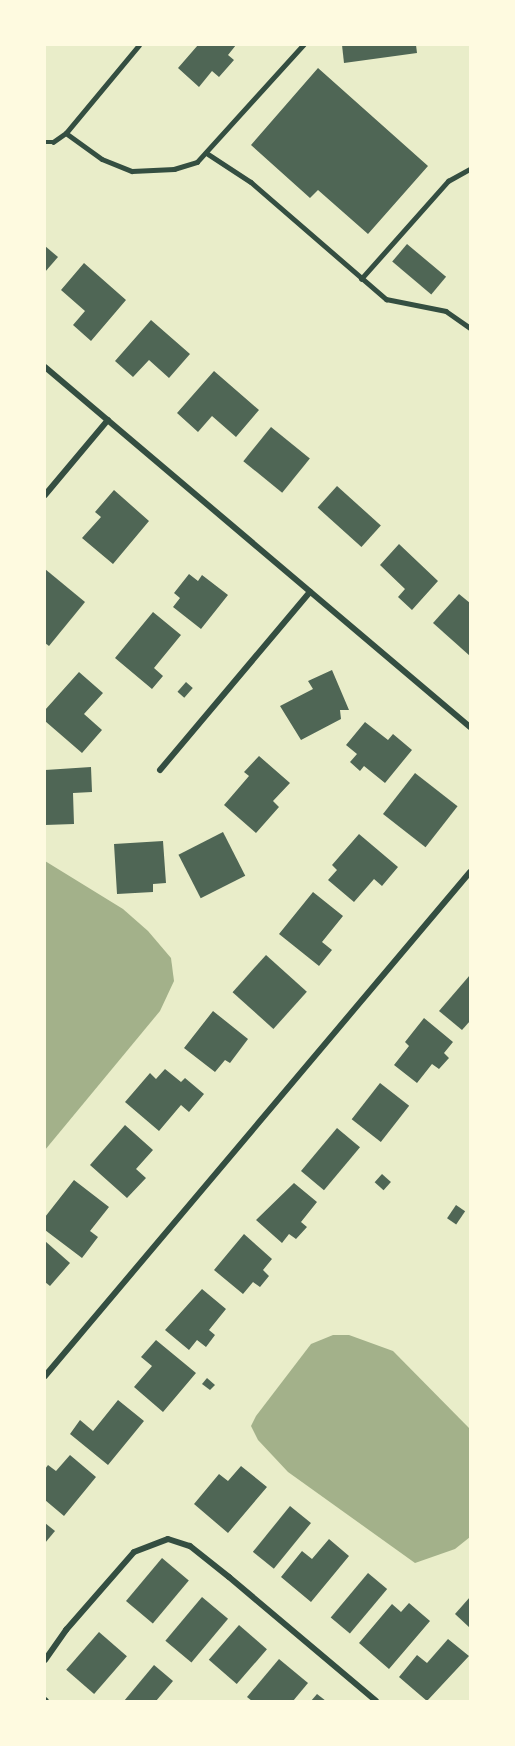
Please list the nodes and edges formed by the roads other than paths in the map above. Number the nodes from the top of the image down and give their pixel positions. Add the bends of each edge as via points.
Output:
1 (139, 45) edge
2 (303, 45) edge
3 (66, 133) junction
4 (45, 142) edge
5 (208, 154) junction
6 (470, 169) edge
7 (361, 279) junction
8 (470, 328) edge
9 (45, 368) edge
10 (108, 420) junction
11 (45, 495) edge
12 (310, 592) junction
13 (470, 727) edge
14 (160, 770) dead end
15 (470, 872) edge
16 (45, 1376) edge
17 (45, 1660) edge
18 (376, 1701) edge

1 - 3 lane
2 - 5 lane
3 - 4 lane via 53,142
3 - 5 lane via 102,159 132,171 174,169
5 - 7 lane via 251,182
6 - 7 lane via 448,181
7 - 8 lane via 386,300 446,311
9 - 10 street
10 - 11 street
10 - 12 street
12 - 13 street
12 - 14 street
15 - 16 street
17 - 18 street via 134,1552 168,1539 190,1546

